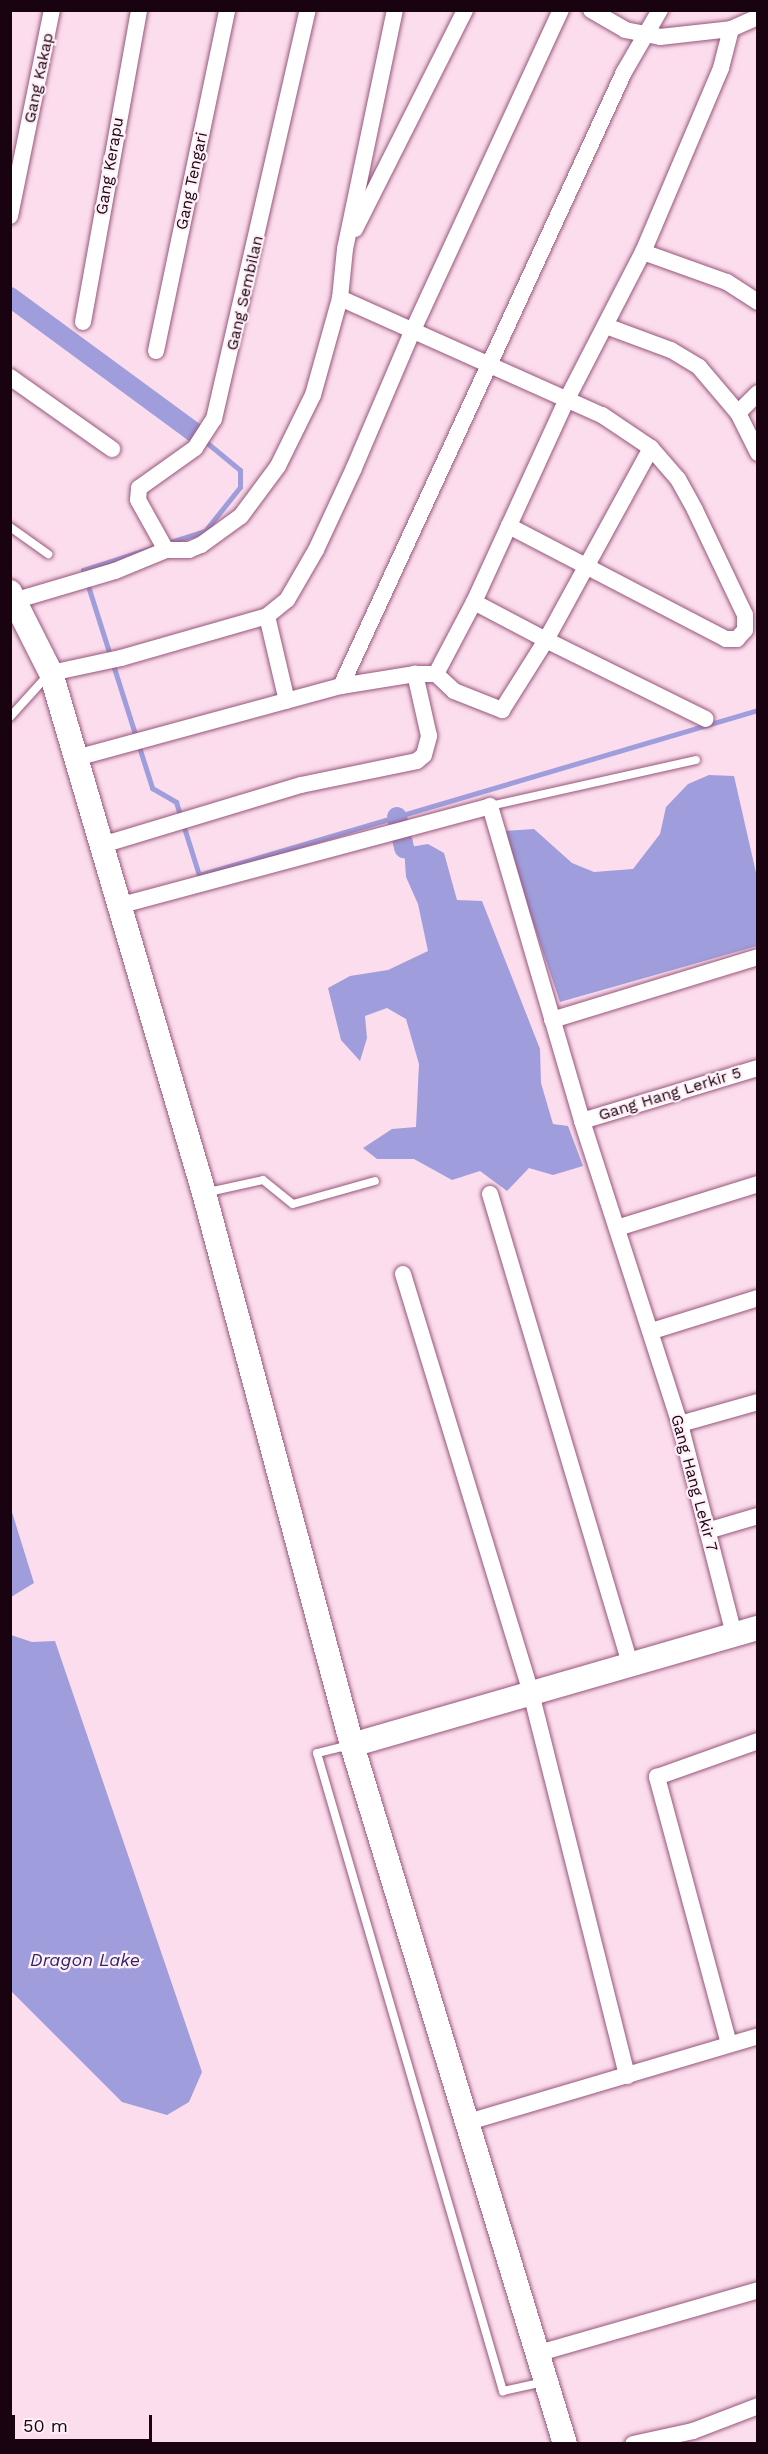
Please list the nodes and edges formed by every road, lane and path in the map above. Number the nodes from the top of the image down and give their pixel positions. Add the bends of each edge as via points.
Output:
1 (52, 10) edge
2 (139, 10) edge
3 (226, 10) edge
4 (308, 10) edge
5 (395, 10) edge
6 (465, 10) edge
7 (561, 10) edge
8 (591, 10) edge
9 (660, 10) edge
10 (758, 17) edge
11 (731, 29) junction
12 (643, 35) junction
13 (10, 216) edge
14 (345, 249) junction
15 (643, 252) junction
16 (340, 298) junction
17 (758, 302) edge
18 (83, 322) dead end
19 (606, 326) junction
20 (413, 330) junction
21 (156, 351) dead end
22 (487, 364) junction
23 (10, 377) edge
24 (758, 393) edge
25 (567, 399) junction
26 (738, 413) junction
27 (651, 448) junction
28 (112, 449) dead end
29 (758, 453) edge
30 (508, 526) junction
31 (10, 527) edge
32 (162, 544) junction
33 (48, 554) dead end
34 (586, 564) junction
35 (14, 596) edge
36 (474, 602) junction
37 (267, 616) junction
38 (546, 640) junction
39 (51, 673) junction
40 (415, 674) junction
41 (436, 674) junction
42 (341, 686) junction
43 (287, 701) junction
44 (10, 717) edge
45 (706, 719) dead end
46 (76, 758) junction
47 (696, 760) dead end
48 (490, 806) junction
49 (102, 845) junction
50 (118, 906) junction
51 (758, 957) edge
52 (552, 1020) junction
53 (758, 1068) edge
54 (582, 1121) junction
55 (375, 1181) dead end
56 (758, 1184) edge
57 (204, 1193) junction
58 (490, 1194) dead end
59 (617, 1228) junction
60 (403, 1274) dead end
61 (758, 1298) edge
62 (652, 1331) junction
63 (758, 1402) edge
64 (680, 1424) junction
65 (758, 1516) edge
66 (707, 1531) junction
67 (758, 1629) edge
68 (734, 1635) junction
69 (630, 1665) junction
70 (531, 1693) junction
71 (758, 1741) edge
72 (352, 1744) junction
73 (758, 2036) edge
74 (729, 2044) junction
75 (627, 2076) junction
76 (465, 2123) junction
77 (758, 2290) edge
78 (539, 2353) junction
79 (547, 2381) junction
80 (758, 2406) edge
81 (565, 2444) edge
82 (633, 2444) edge

1 - 13 street, Gang Kakap
2 - 18 street, Gang Kerapu
3 - 21 street, Gang Tengari
4 - 32 street, Gang Sembilan via 214,419 195,448 139,488 138,500
5 - 14 street
6 - 14 street
7 - 20 street
8 - 12 street via 612,24
9 - 12 street
10 - 11 street
11 - 12 street
11 - 15 street via 721,68
12 - 22 street
14 - 16 street
15 - 17 street via 727,282
15 - 19 street
16 - 20 street
16 - 32 street via 313,395 278,466 242,516 189,550
19 - 25 street
19 - 26 street via 671,350 699,367
20 - 22 street
20 - 37 street via 316,550 287,600
22 - 25 street
22 - 42 street
23 - 28 street
24 - 26 street
25 - 27 street via 626,428
25 - 30 street
26 - 29 street
27 - 34 street
27 - 34 street via 678,479 695,510 746,615 745,630 737,639 726,639
30 - 34 street
30 - 36 street
31 - 33 lane
32 - 35 street via 94,576
34 - 38 street
35 - 39 main road
36 - 38 street
36 - 41 street
37 - 39 street via 121,658
37 - 43 street
38 - 41 street via 502,710 454,691
38 - 45 street
39 - 44 lane
39 - 46 main road
40 - 41 street
40 - 42 street
40 - 49 street via 429,736 424,755 417,761 302,785
42 - 43 street
43 - 46 street
46 - 49 main road
47 - 48 lane
48 - 50 street
48 - 52 street, Gang Hang Lekir 7
49 - 50 main road
50 - 57 main road
51 - 52 street
52 - 54 street, Gang Hang Lekir 7
53 - 54 street, Gang Hang Lerkir 5
54 - 59 street, Gang Hang Lekir 7
55 - 57 lane via 293,1204 263,1180
56 - 59 street
57 - 72 main road
58 - 69 street
59 - 62 street, Gang Hang Lekir 7
60 - 70 street
61 - 62 street
62 - 64 street, Gang Hang Lekir 7
63 - 64 street
64 - 66 street, Gang Hang Lekir 7
65 - 66 street
66 - 68 street, Gang Hang Lekir 7
67 - 68 main road
68 - 69 main road
69 - 70 main road
70 - 72 main road
70 - 75 street
71 - 74 street via 657,1777
72 - 76 main road
72 - 79 lane via 317,1753 503,2391
73 - 74 street
74 - 75 street
75 - 76 street
76 - 78 main road
77 - 78 street
78 - 79 main road
79 - 81 main road
80 - 82 street via 693,2431

